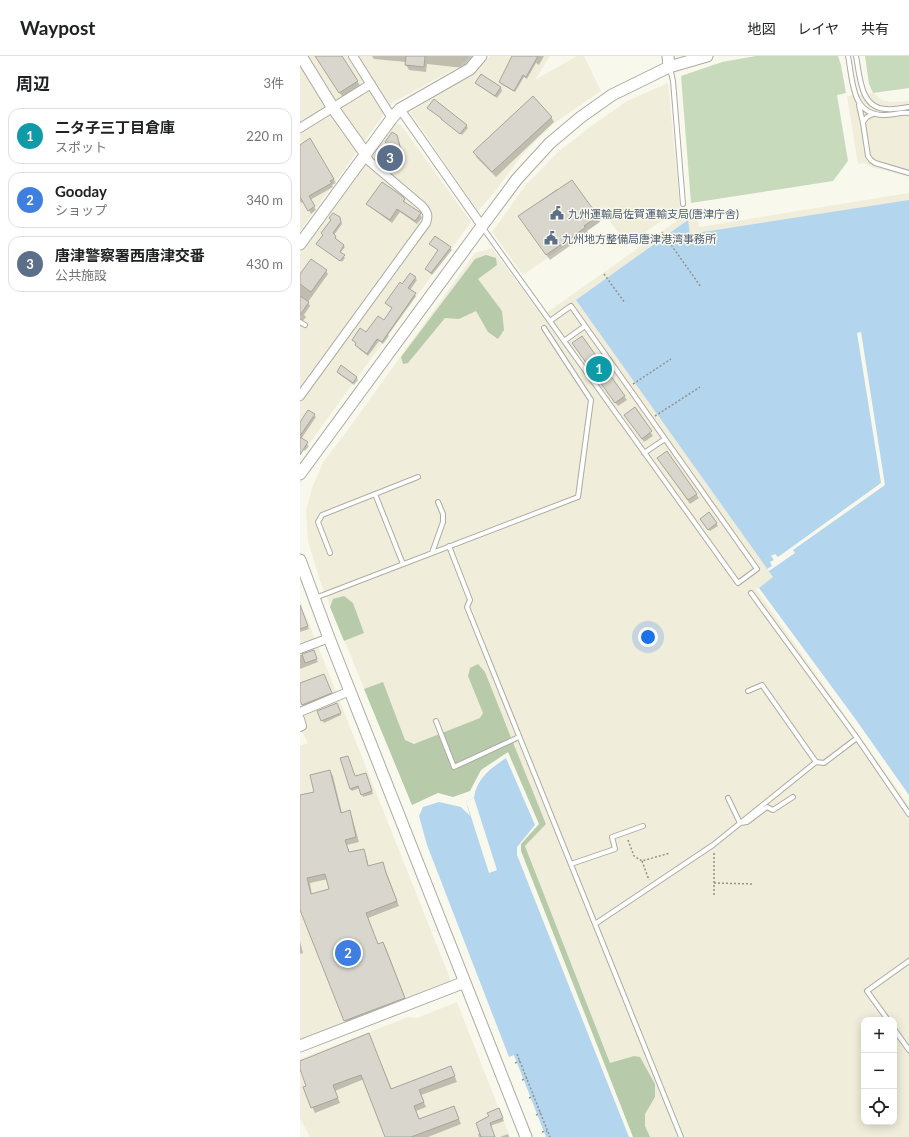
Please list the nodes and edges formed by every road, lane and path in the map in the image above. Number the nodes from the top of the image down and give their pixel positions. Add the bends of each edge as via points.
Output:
1 (301, 56) edge
2 (353, 56) edge
3 (481, 56) edge
4 (707, 56) edge
5 (848, 56) edge
6 (856, 56) edge
7 (669, 62) edge
8 (371, 84) junction
9 (859, 104) junction
10 (909, 107) edge
11 (333, 108) junction
12 (400, 110) junction
13 (909, 113) edge
14 (873, 114) junction
15 (392, 118) junction
16 (863, 123) junction
17 (300, 128) edge
18 (365, 153) junction
19 (909, 173) edge
20 (683, 204) dead end
21 (482, 226) junction
22 (662, 232) dead end
23 (300, 244) edge
24 (604, 274) dead end
25 (701, 287) dead end
26 (625, 303) dead end
27 (550, 320) junction
28 (300, 322) edge
29 (305, 326) dead end
30 (585, 326) junction
31 (544, 328) dead end
32 (564, 341) junction
33 (671, 359) dead end
34 (632, 385) dead end
35 (700, 387) dead end
36 (300, 396) edge
37 (654, 417) dead end
38 (665, 439) junction
39 (644, 453) junction
40 (300, 474) edge
41 (418, 477) dead end
42 (374, 494) junction
43 (438, 502) dead end
44 (449, 546) junction
45 (330, 553) dead end
46 (432, 553) junction
47 (300, 560) edge
48 (403, 564) junction
49 (751, 593) dead end
50 (315, 598) junction
51 (329, 638) junction
52 (300, 649) edge
53 (350, 691) junction
54 (748, 691) dead end
55 (300, 712) edge
56 (300, 719) edge
57 (436, 721) dead end
58 (300, 727) edge
59 (519, 737) junction
60 (857, 738) junction
61 (816, 762) junction
62 (792, 797) dead end
63 (728, 798) dead end
64 (909, 814) edge
65 (740, 823) junction
66 (643, 826) dead end
67 (628, 840) dead end
68 (714, 845) junction
69 (670, 853) dead end
70 (642, 861) junction
71 (571, 864) junction
72 (714, 883) junction
73 (753, 884) dead end
74 (652, 886) junction
75 (714, 895) dead end
76 (595, 924) junction
77 (909, 961) edge
78 (464, 982) junction
79 (886, 1017) edge
80 (897, 1033) edge
81 (300, 1046) edge
82 (909, 1050) edge
83 (517, 1054) dead end
84 (520, 1061) junction
85 (515, 1063) dead end
86 (527, 1078) junction
87 (522, 1080) dead end
88 (534, 1096) junction
89 (529, 1098) dead end
90 (541, 1113) junction
91 (536, 1115) dead end
92 (547, 1130) junction
93 (542, 1132) dead end
94 (526, 1137) edge
95 (550, 1137) edge
96 (681, 1137) edge

1 - 11 street
2 - 8 street
3 - 12 street via 470,69
4 - 7 street
5 - 9 lane via 855,96
6 - 10 lane via 862,88 868,100 878,108 888,110
7 - 20 lane via 673,81
7 - 21 street via 581,116 550,143 526,169
8 - 11 street
8 - 15 street
9 - 14 lane
9 - 16 lane
11 - 17 street
11 - 18 street
12 - 15 street
12 - 21 street
13 - 14 lane
14 - 16 lane
15 - 18 street
16 - 19 lane via 868,156 871,160
18 - 23 street
18 - 36 street via 369,161 422,206 428,217
21 - 27 lane
21 - 40 street
22 - 25 path
24 - 26 path
27 - 30 lane via 571,306
27 - 32 lane
28 - 29 lane
30 - 32 lane
30 - 38 lane
31 - 44 lane via 591,400 578,497
32 - 39 lane
33 - 34 path
35 - 37 path
38 - 39 lane
38 - 39 lane via 757,569 738,583
41 - 42 lane
42 - 45 lane via 319,518 318,522
42 - 48 lane
43 - 46 lane via 442,522
44 - 46 lane
44 - 59 lane via 470,600 467,607
46 - 48 lane
47 - 50 street
48 - 50 lane
49 - 60 lane
50 - 51 street
51 - 52 street
51 - 53 street
53 - 55 street
53 - 78 street
54 - 61 lane via 762,685
56 - 58 street
57 - 59 lane via 454,767
59 - 71 lane
60 - 61 lane via 824,763
60 - 64 lane
61 - 65 lane
62 - 65 lane via 773,810 768,807 747,822
63 - 65 lane
65 - 68 lane
66 - 71 lane via 612,837 615,849
67 - 70 path via 634,856
68 - 72 path
68 - 74 lane
69 - 70 path
70 - 74 path
71 - 76 lane
72 - 73 path
72 - 75 path
74 - 76 lane
76 - 96 lane
77 - 79 lane via 867,991
78 - 81 street
78 - 94 street
80 - 82 lane
83 - 84 path
84 - 85 path
84 - 86 path
86 - 87 path
86 - 88 path
88 - 89 path
88 - 90 path
90 - 91 path
90 - 92 path
92 - 93 path
92 - 95 path

